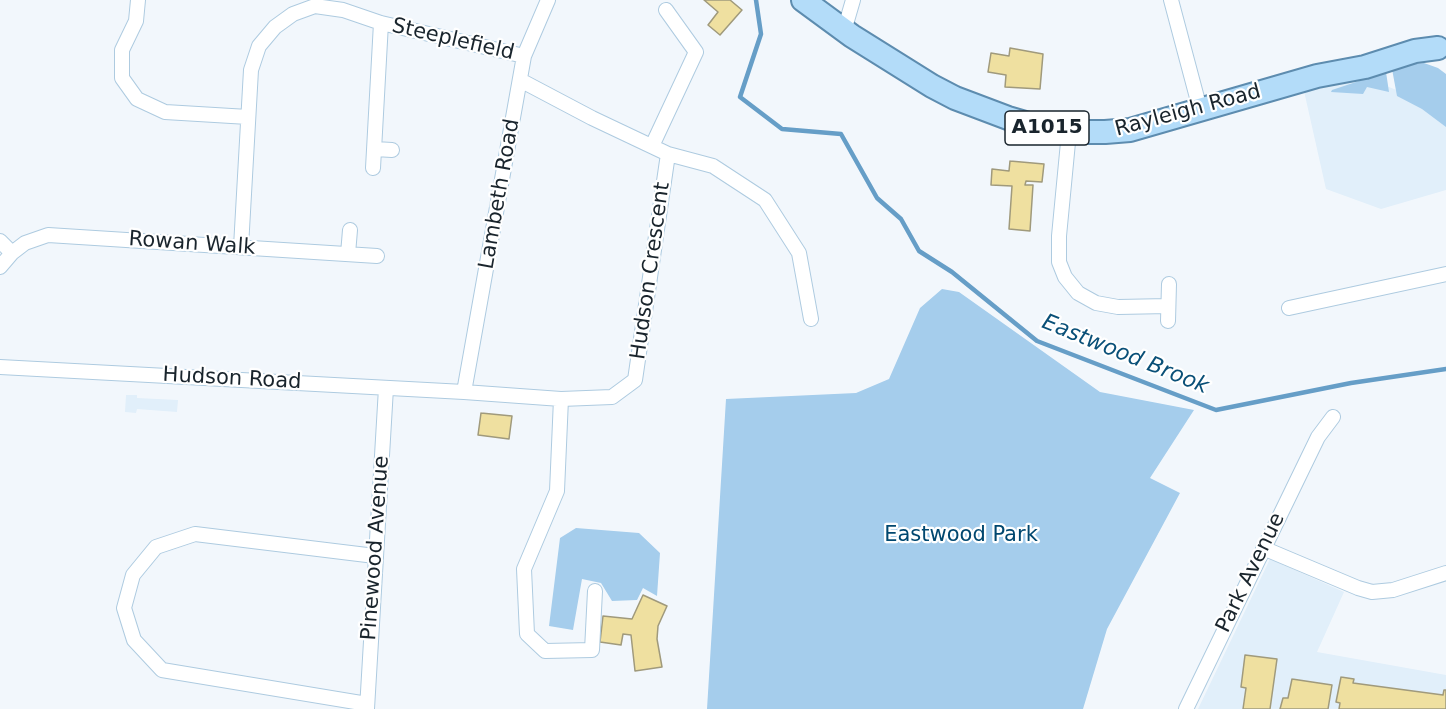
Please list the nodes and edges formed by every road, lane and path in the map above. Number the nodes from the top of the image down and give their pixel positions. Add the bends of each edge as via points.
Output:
1 (138, 0) edge
2 (287, 0) edge
3 (548, 0) edge
4 (804, 0) edge
5 (854, 0) edge
6 (1171, 0) edge
7 (666, 10) dead end
8 (293, 14) junction
9 (381, 23) junction
10 (844, 31) junction
11 (1442, 49) edge
12 (524, 56) junction
13 (520, 80) junction
14 (1200, 109) junction
15 (248, 117) junction
16 (1069, 132) junction
17 (652, 146) junction
18 (375, 149) junction
19 (392, 150) dead end
20 (668, 154) junction
21 (373, 168) dead end
22 (350, 230) dead end
23 (0, 241) edge
24 (241, 248) junction
25 (12, 253) junction
26 (348, 254) junction
27 (377, 256) dead end
28 (0, 267) edge
29 (1446, 274) edge
30 (1170, 284) dead end
31 (1168, 306) junction
32 (1288, 308) dead end
33 (812, 319) dead end
34 (1168, 321) dead end
35 (0, 367) edge
36 (386, 388) junction
37 (464, 392) junction
38 (561, 399) junction
39 (1333, 417) dead end
40 (1263, 548) junction
41 (375, 556) junction
42 (1446, 573) edge
43 (595, 591) dead end
44 (367, 707) edge
45 (1186, 709) edge

1 - 15 street via 136,21 122,50 122,78 137,99 165,112
2 - 8 street
3 - 12 street, Lambeth Road
4 - 10 main road, Rayleigh Road / A1015
5 - 10 street
6 - 14 street
7 - 17 street via 696,52
8 - 9 street, Steeplefield via 315,6 343,10
8 - 15 street, Steeplefield via 258,46 251,69
9 - 12 street, Steeplefield
9 - 18 street, Steeplefield
10 - 16 main road, Rayleigh Road / A1015 via 955,98 1024,123
11 - 14 main road, Rayleigh Road / A1015 via 1416,51
12 - 13 street, Lambeth Road
13 - 17 street
13 - 37 street, Lambeth Road
14 - 16 main road, Rayleigh Road / A1015 via 1130,130
15 - 24 street, Steeplefield
16 - 31 street via 1059,236 1059,262 1065,277 1078,293 1096,303 1118,307
17 - 20 street
18 - 19 street
18 - 21 street, Steeplefield
20 - 33 street via 713,166 765,200 799,253
20 - 38 street, Hudson Crescent via 635,380 612,397
22 - 26 street
23 - 25 street
24 - 25 street, Rowan Walk via 48,236 24,243
24 - 26 street, Rowan Walk
25 - 28 street, Rowan Walk
26 - 27 street, Rowan Walk
29 - 32 street
30 - 31 street
31 - 34 street
35 - 36 street, Hudson Road
36 - 37 street, Hudson Road
36 - 41 street, Pinewood Avenue
37 - 38 street, Hudson Crescent
38 - 43 street via 557,491 524,569 527,634 545,651 592,650
39 - 40 street, Park Avenue via 1318,437
40 - 42 street via 1372,592 1393,590
40 - 45 street, Park Avenue
41 - 44 street, Pinewood Avenue
41 - 44 street via 195,534 156,547 133,575 123,608 134,640 162,670

